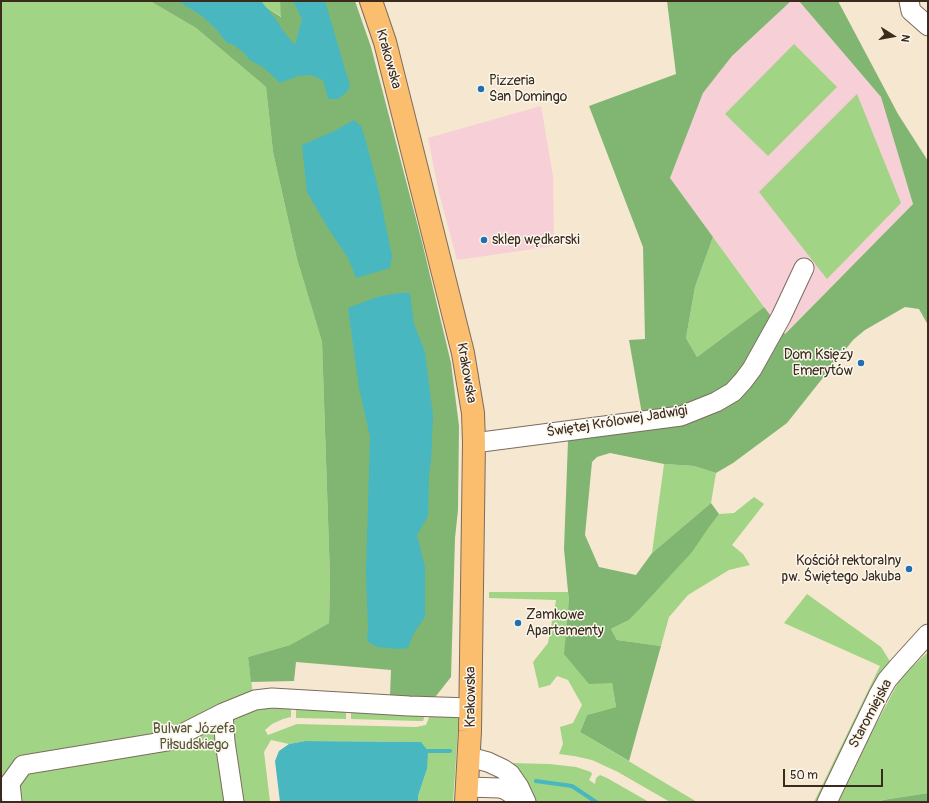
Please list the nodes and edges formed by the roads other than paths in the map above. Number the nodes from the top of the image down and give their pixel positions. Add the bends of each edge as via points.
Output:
1 (371, 1) edge
2 (909, 1) edge
3 (928, 26) edge
4 (804, 268) dead end
5 (474, 443) junction
6 (928, 634) edge
7 (471, 708) junction
8 (223, 713) junction
9 (469, 757) junction
10 (466, 794) edge
11 (12, 802) edge
12 (234, 802) edge
13 (521, 802) edge
14 (526, 802) edge
15 (827, 802) edge

1 - 5 main road, Krakowska via 387,50 463,353 473,413
2 - 3 street via 911,11
4 - 5 street, Świętej Królowej Jadwigi via 752,369 733,392 716,402 681,416
5 - 7 main road, Krakowska
6 - 15 street, Staromiejska via 887,680
7 - 8 street via 272,698 255,700
7 - 9 main road, Krakowska
8 - 11 street via 168,741 23,765 10,783
8 - 12 street
9 - 10 main road, Krakowska
9 - 14 street via 498,766 510,774
10 - 13 street via 500,788

